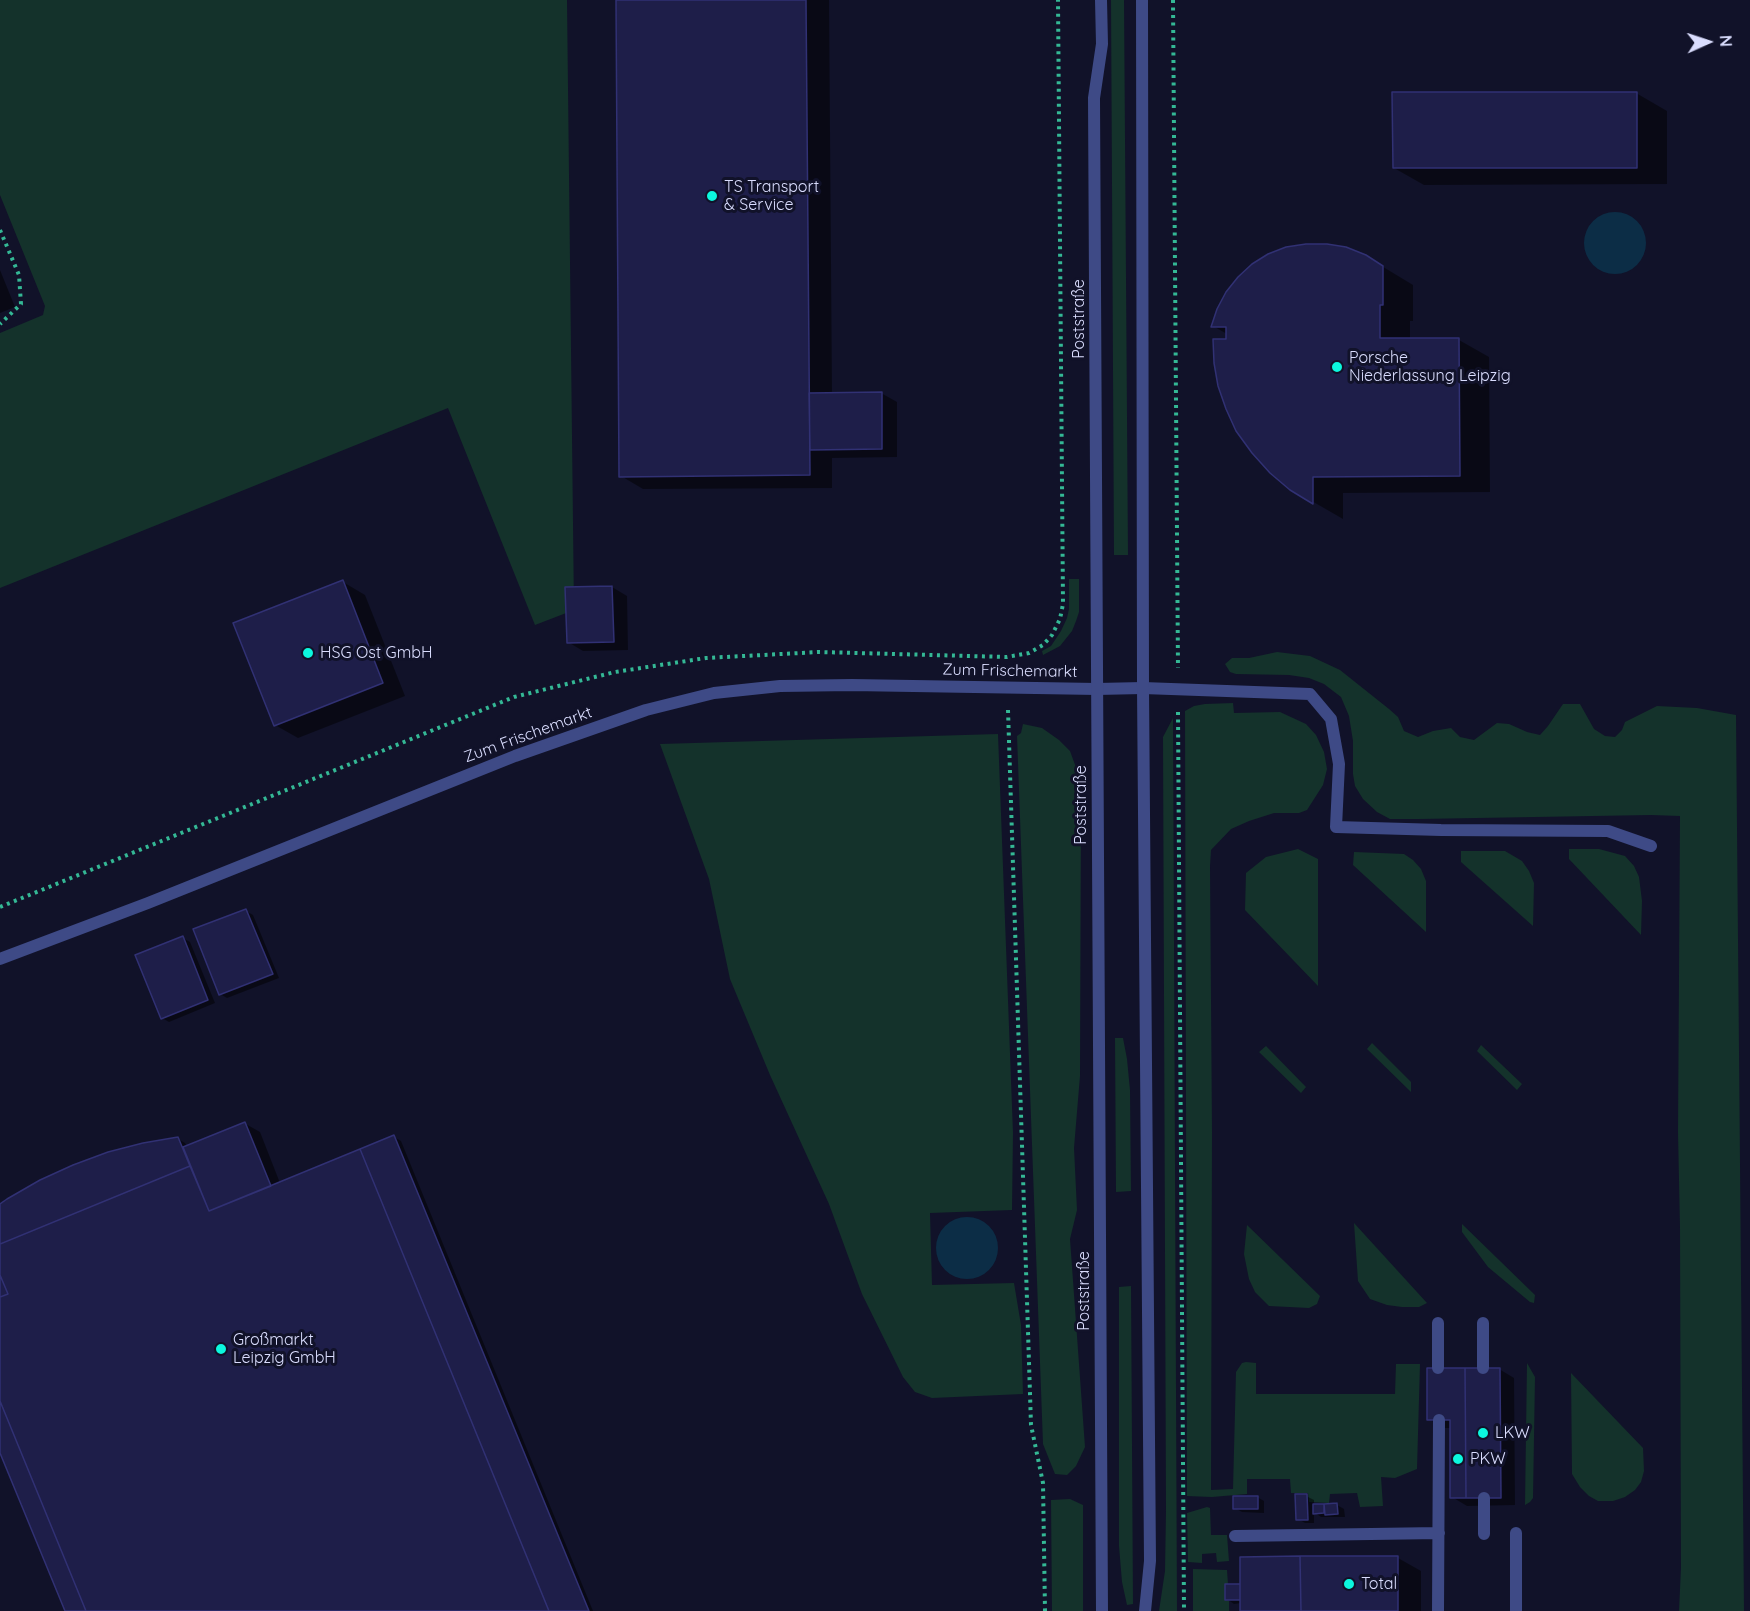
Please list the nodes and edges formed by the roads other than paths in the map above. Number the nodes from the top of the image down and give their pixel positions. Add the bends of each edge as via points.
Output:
1 (1101, 0) edge
2 (1142, 0) edge
3 (1143, 688) junction
4 (1097, 689) junction
5 (1651, 846) dead end
6 (0, 959) edge
7 (1438, 1323) dead end
8 (1483, 1323) dead end
9 (1438, 1368) dead end
10 (1483, 1368) dead end
11 (1439, 1420) dead end
12 (1484, 1498) dead end
13 (1439, 1533) junction
14 (1516, 1533) dead end
15 (1484, 1534) dead end
16 (1235, 1536) dead end
17 (1102, 1611) edge
18 (1145, 1611) edge
19 (1438, 1611) edge
20 (1516, 1611) edge

1 - 4 street, Poststraße via 1102,44 1094,99
2 - 3 street
3 - 4 street, Zum Frischemarkt
3 - 5 street, Zum Frischemarkt via 1310,694 1331,719 1339,764 1336,828 1608,831
3 - 18 street via 1150,1537
4 - 6 street, Zum Frischemarkt via 852,685 780,686 714,693 646,710 515,756
4 - 17 street, Poststraße
7 - 9 street
8 - 10 street
11 - 13 street
12 - 15 street
13 - 16 street
13 - 19 street
14 - 20 street

